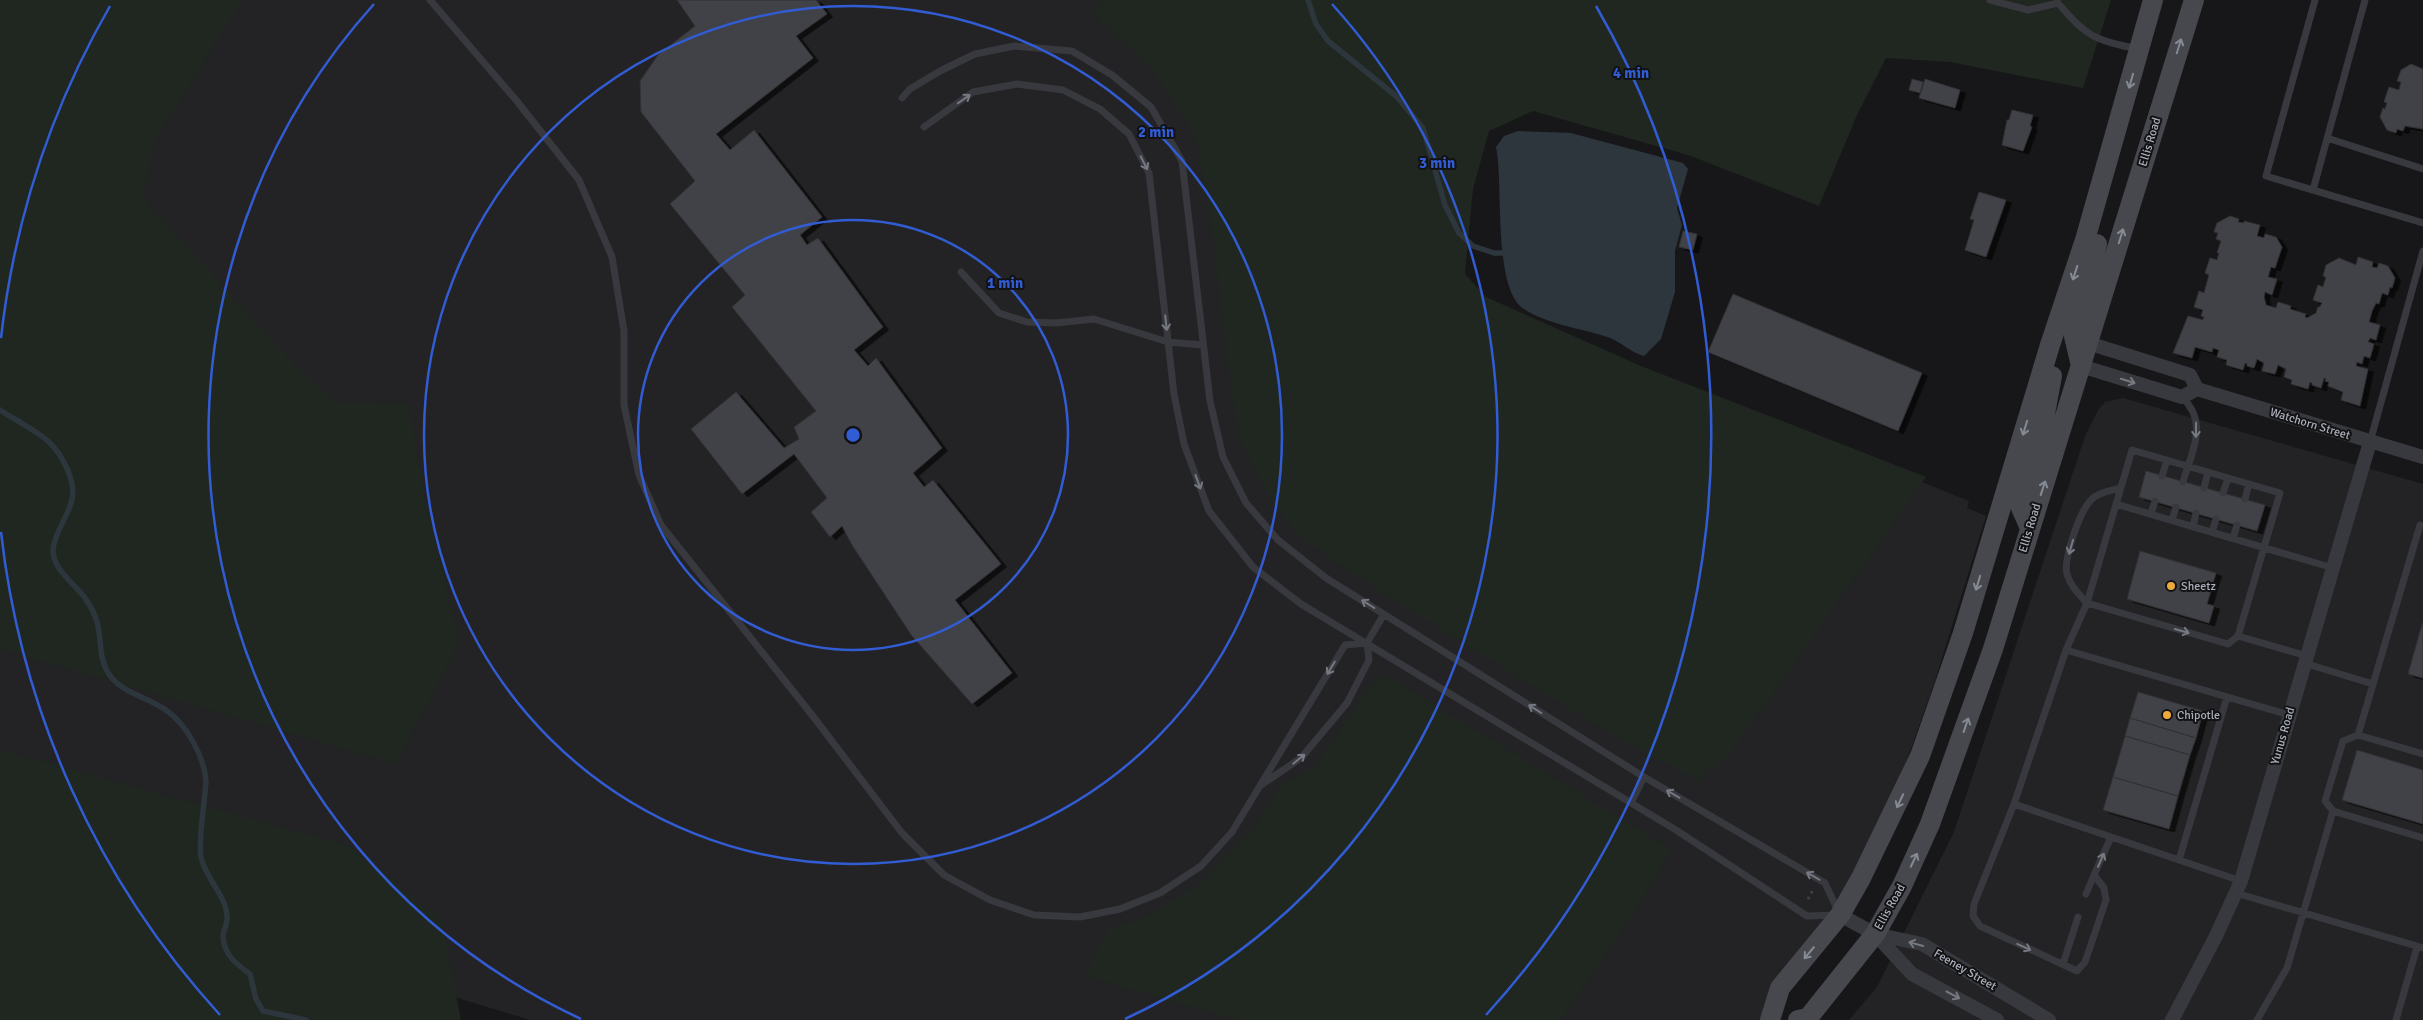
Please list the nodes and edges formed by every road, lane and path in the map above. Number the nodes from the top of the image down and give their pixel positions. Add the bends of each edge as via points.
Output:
1 (430, 0) edge
2 (1990, 0) edge
3 (2153, 0) edge
4 (2194, 0) edge
5 (2315, 0) edge
6 (2365, 0) edge
7 (2058, 2) edge
8 (2139, 50) junction
9 (902, 98) dead end
10 (924, 127) dead end
11 (2328, 138) junction
12 (2423, 169) edge
13 (2313, 190) junction
14 (2095, 210) junction
15 (2423, 223) edge
16 (2423, 252) edge
17 (961, 272) dead end
18 (1168, 342) junction
19 (2088, 343) junction
20 (2050, 344) junction
21 (1203, 345) junction
22 (2081, 366) junction
23 (2197, 389) junction
24 (2182, 397) junction
25 (2370, 442) junction
26 (2423, 458) edge
27 (2167, 460) junction
28 (2188, 466) junction
29 (2208, 472) junction
30 (2162, 476) dead end
31 (2228, 478) junction
32 (2183, 482) dead end
33 (2249, 484) junction
34 (2120, 488) junction
35 (2204, 488) dead end
36 (2223, 493) dead end
37 (2244, 500) dead end
38 (2155, 501) dead end
39 (2116, 504) junction
40 (2176, 507) dead end
41 (2196, 513) dead end
42 (2151, 514) junction
43 (2216, 519) dead end
44 (2172, 520) junction
45 (2237, 525) dead end
46 (2420, 525) dead end
47 (2192, 527) junction
48 (2030, 528) junction
49 (2212, 532) junction
50 (2233, 538) junction
51 (2264, 548) junction
52 (2333, 568) junction
53 (2087, 603) junction
54 (1384, 614) junction
55 (2238, 636) junction
56 (1367, 643) junction
57 (2066, 650) junction
58 (2306, 660) junction
59 (2373, 684) junction
60 (2227, 697) junction
61 (2289, 715) junction
62 (2358, 735) junction
63 (2423, 754) edge
64 (1644, 777) junction
65 (1258, 786) junction
66 (1631, 803) junction
67 (2014, 804) junction
68 (2333, 811) junction
69 (2111, 837) junction
70 (2423, 838) edge
71 (2179, 860) junction
72 (2094, 875) junction
73 (2238, 887) junction
74 (1813, 890) dead end
75 (2086, 894) dead end
76 (1808, 899) dead end
77 (2303, 913) junction
78 (1840, 915) junction
79 (2078, 917) dead end
80 (1875, 934) junction
81 (2420, 947) edge
82 (2063, 964) junction
83 (1770, 1020) edge
84 (1798, 1020) edge
85 (1997, 1020) edge
86 (2049, 1020) edge
87 (2172, 1020) edge
88 (2257, 1020) edge
89 (2396, 1020) edge

1 - 65 lane via 579,180 612,257 624,331 624,406 639,475 661,525 902,833 944,875 990,900 1034,915 1080,917 1120,909 1160,893 1201,866 1232,832
2 - 7 lane via 2028,10
3 - 8 main road
19 -> 4 main road, Ellis Road
5 - 13 lane via 2266,176
6 - 11 lane
7 - 8 lane via 2080,29 2097,40
8 -> 14 main road
9 - 21 lane via 940,71 975,54 1014,46 1072,51 1112,74 1151,106 1182,161
10 -> 18 lane via 974,92 1017,84 1063,90 1100,109 1122,127 1129,134 1148,173
11 - 12 lane
11 - 13 lane
13 - 15 lane
14 -> 20 main road
14 - 22 main road via 2099,234 2074,336
16 - 25 lane
17 - 18 lane via 999,313 1027,322 1094,319
18 - 21 lane
18 -> 56 lane via 1184,444 1209,511 1253,567 1301,604
19 - 22 main road, Ellis Road
19 - 23 street, Watchorn Street via 2190,375
20 - 48 main road via 2052,376 2021,508
20 -> 78 main road via 1963,634 1920,756
54 -> 21 lane via 1326,578 1278,540 1246,503 1222,457
22 -> 24 street
48 -> 22 main road, Ellis Road
23 - 24 street
23 - 25 street, Watchorn Street
24 -> 28 lane via 2191,406 2198,427
25 - 26 street, Watchorn Street
25 - 52 street, Yunus Road
27 - 28 lane
27 - 30 lane
27 - 34 lane via 2132,450
28 - 29 lane
28 - 32 lane
29 - 31 lane
29 - 35 lane
31 - 33 lane
31 - 36 lane
33 - 37 lane
33 - 51 lane via 2280,494
34 - 39 lane
34 -> 53 lane via 2091,499 2075,534 2068,560 2068,575
38 - 42 lane
39 - 42 lane
39 - 53 lane
40 - 44 lane
41 - 47 lane
42 - 44 lane
43 - 49 lane
44 - 47 lane
45 - 50 lane
46 - 59 lane
47 - 49 lane
80 -> 48 main road, Ellis Road via 1902,886 1930,824 1993,649
49 - 50 lane
50 - 51 lane
51 - 52 lane
51 - 55 lane
52 - 58 street, Yunus Road
53 -> 55 lane via 2228,644
53 - 57 lane
54 - 56 lane
64 -> 54 lane
55 - 58 lane
56 -> 65 lane via 1345,645
65 -> 56 lane via 1302,758 1347,703 1369,660
56 - 66 lane
57 - 60 lane
57 - 67 lane
58 - 59 lane
58 - 61 street, Yunus Road
59 - 62 lane
60 - 61 lane
60 - 71 lane
61 - 73 street, Yunus Road
62 - 63 lane
62 - 68 lane via 2343,742 2325,801
64 - 66 lane
78 -> 64 lane via 1825,883
66 - 78 lane via 1807,916
67 - 69 lane
67 -> 82 lane via 1974,904 1974,916 1980,926
68 - 70 lane
68 - 77 lane
69 - 71 lane
72 -> 69 lane
71 - 73 lane
72 - 75 lane
72 - 82 lane via 2104,888 2106,900 2085,962 2077,970
73 - 77 lane
73 - 87 street, Yunus Road
74 - 76 path
77 - 81 lane
77 - 88 lane via 2287,968
78 - 80 street, Feeney Street
78 -> 83 main road via 1780,988
79 - 82 lane
80 - 84 main road, Ellis Road via 1808,1018
80 -> 85 street, Feeney Street via 1912,974
86 -> 80 street, Feeney Street via 1922,944
81 - 89 lane

